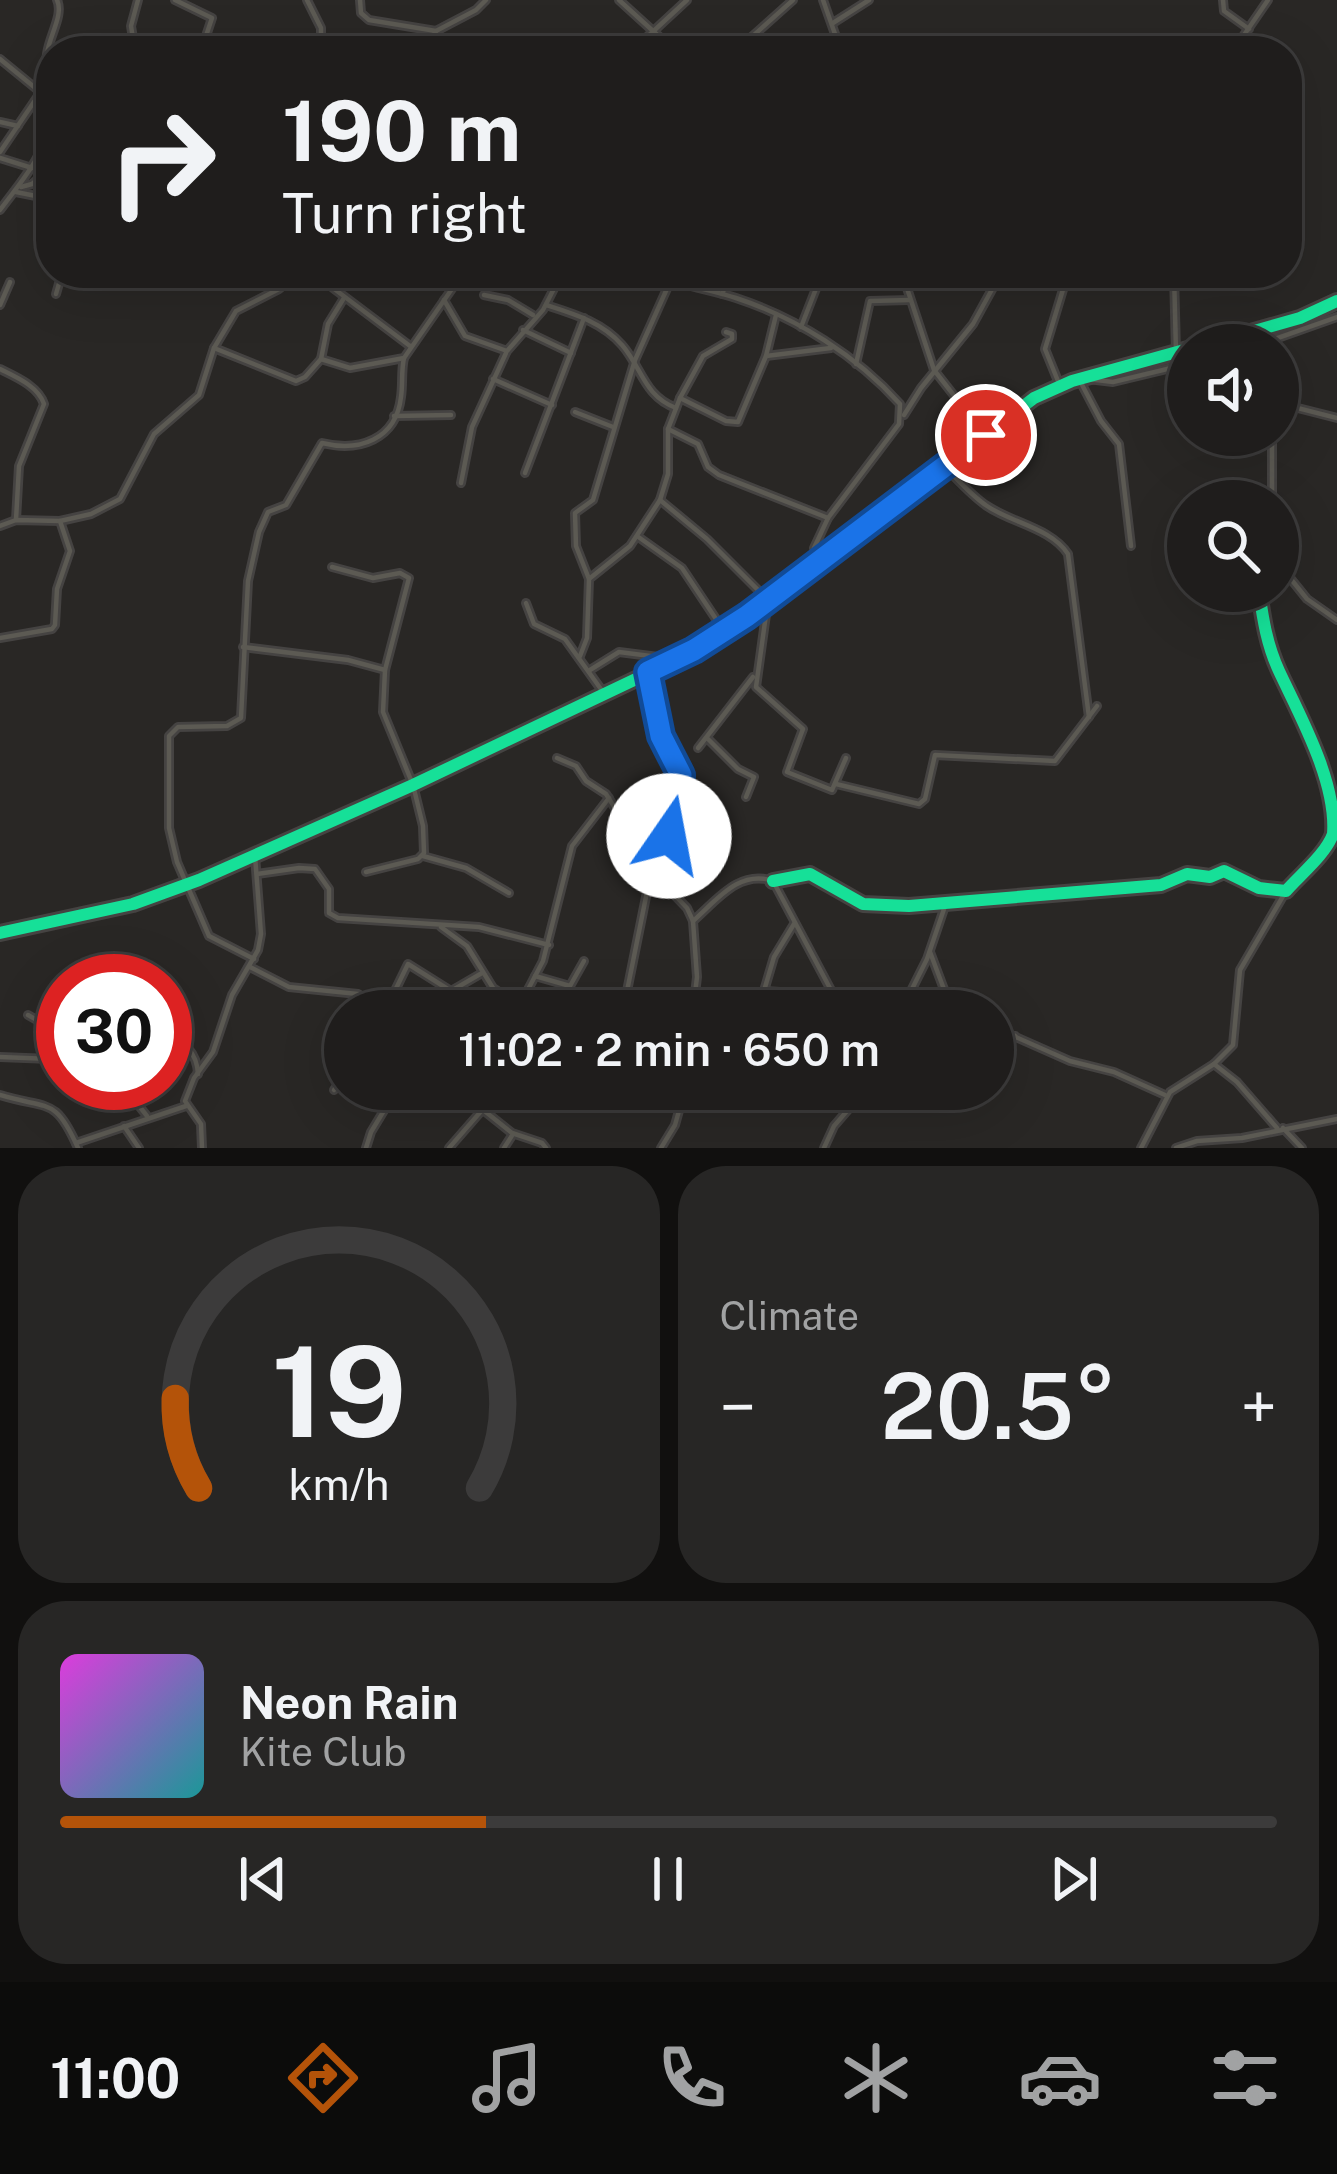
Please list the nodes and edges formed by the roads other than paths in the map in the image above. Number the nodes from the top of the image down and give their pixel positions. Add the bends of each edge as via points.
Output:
1 (57, 0) edge
2 (138, 0) edge
3 (175, 0) edge
4 (307, 0) edge
5 (360, 0) edge
6 (486, 0) edge
7 (619, 0) edge
8 (688, 0) edge
9 (793, 0) edge
10 (823, 0) edge
11 (869, 0) edge
12 (1223, 0) edge
13 (1268, 0) edge
14 (833, 23) junction
15 (1249, 29) junction
16 (436, 31) junction
17 (652, 32) junction
18 (53, 36) edge
19 (133, 36) edge
20 (206, 36) edge
21 (322, 36) edge
22 (433, 36) edge
23 (648, 36) edge
24 (657, 36) edge
25 (753, 36) edge
26 (837, 36) edge
27 (1244, 36) edge
28 (0, 59) edge
29 (36, 90) edge
30 (36, 99) edge
31 (0, 122) edge
32 (18, 126) junction
33 (0, 155) edge
34 (36, 160) edge
35 (32, 168) junction
36 (36, 181) edge
37 (18, 189) junction
38 (36, 194) edge
39 (1, 206) edge
40 (10, 282) dead end
41 (58, 288) edge
42 (280, 288) edge
43 (333, 288) edge
44 (452, 288) edge
45 (554, 288) edge
46 (668, 288) edge
47 (705, 288) edge
48 (725, 288) edge
49 (818, 288) edge
50 (906, 288) edge
51 (993, 288) edge
52 (1064, 288) edge
53 (1176, 288) edge
54 (56, 294) dead end
55 (722, 294) junction
56 (484, 295) dead end
57 (345, 296) junction
58 (444, 300) junction
59 (910, 300) junction
60 (1337, 301) edge
61 (0, 305) edge
62 (546, 305) junction
63 (776, 316) junction
64 (1337, 316) edge
65 (536, 317) junction
66 (584, 318) junction
67 (1179, 324) edge
68 (1284, 324) edge
69 (801, 327) junction
70 (523, 330) junction
71 (1299, 330) edge
72 (726, 332) dead end
73 (410, 346) junction
74 (214, 347) junction
75 (832, 347) junction
76 (507, 351) junction
77 (571, 353) junction
78 (1167, 355) edge
79 (766, 356) junction
80 (404, 358) junction
81 (320, 359) junction
82 (635, 360) junction
83 (856, 364) junction
84 (0, 369) edge
85 (1167, 369) edge
86 (934, 370) junction
87 (1081, 378) junction
88 (493, 379) junction
89 (1060, 386) junction
90 (680, 398) junction
91 (552, 405) junction
92 (676, 408) junction
93 (1299, 408) edge
94 (575, 412) dead end
95 (451, 415) dead end
96 (394, 416) junction
97 (1337, 418) edge
98 (901, 420) junction
99 (613, 427) junction
100 (668, 429) junction
101 (986, 435) junction
102 (945, 467) junction
103 (526, 473) dead end
104 (461, 483) dead end
105 (660, 500) junction
106 (828, 518) junction
107 (16, 520) junction
108 (60, 521) junction
109 (0, 526) edge
110 (637, 536) junction
111 (1131, 546) dead end
112 (814, 548) dead end
113 (332, 567) dead end
114 (589, 579) junction
115 (1299, 589) edge
116 (768, 601) junction
117 (526, 603) dead end
118 (1261, 612) edge
119 (1337, 620) edge
120 (724, 631) junction
121 (0, 638) edge
122 (244, 647) junction
123 (580, 656) junction
124 (676, 660) junction
125 (386, 670) junction
126 (590, 670) junction
127 (648, 672) junction
128 (754, 675) junction
129 (603, 692) junction
130 (1097, 706) dead end
131 (1089, 717) junction
132 (706, 738) junction
133 (698, 748) dead end
134 (556, 758) dead end
135 (846, 758) dead end
136 (836, 784) junction
137 (412, 785) junction
138 (746, 797) dead end
139 (609, 798) junction
140 (632, 831) junction
141 (255, 856) junction
142 (423, 856) junction
143 (652, 867) junction
144 (366, 872) dead end
145 (256, 874) junction
146 (772, 881) junction
147 (187, 885) junction
148 (1286, 892) junction
149 (509, 893) dead end
150 (946, 902) junction
151 (693, 921) junction
152 (794, 924) junction
153 (441, 927) junction
154 (0, 933) edge
155 (549, 945) junction
156 (930, 952) junction
157 (254, 959) junction
158 (584, 961) dead end
159 (250, 967) junction
160 (482, 973) junction
161 (535, 976) junction
162 (324, 990) edge
163 (396, 990) edge
164 (449, 990) edge
165 (453, 990) edge
166 (497, 990) edge
167 (526, 990) edge
168 (627, 990) edge
169 (695, 990) edge
170 (764, 990) edge
171 (831, 990) edge
172 (911, 990) edge
173 (944, 990) edge
174 (28, 1015) dead end
175 (36, 1020) edge
176 (1015, 1036) edge
177 (192, 1053) edge
178 (0, 1057) edge
179 (36, 1058) edge
180 (1214, 1064) junction
181 (198, 1074) junction
182 (192, 1084) edge
183 (0, 1095) edge
184 (1167, 1096) junction
185 (142, 1110) edge
186 (172, 1110) edge
187 (189, 1110) edge
188 (384, 1110) edge
189 (481, 1110) edge
190 (483, 1110) edge
191 (679, 1110) edge
192 (848, 1110) edge
193 (148, 1117) junction
194 (1337, 1118) edge
195 (124, 1126) junction
196 (1280, 1129) junction
197 (513, 1134) junction
198 (77, 1146) edge
199 (140, 1148) edge
200 (202, 1148) edge
201 (366, 1148) edge
202 (448, 1148) edge
203 (504, 1148) edge
204 (546, 1148) edge
205 (663, 1148) edge
206 (824, 1148) edge
207 (1141, 1148) edge
208 (1175, 1148) edge
209 (1302, 1148) edge

1 - 18 street
2 - 19 street
3 - 20 street via 212,19
4 - 21 street
5 - 16 street via 369,20
6 - 16 street
7 - 17 street
8 - 17 street
9 - 25 street
10 - 14 street
11 - 14 street
12 - 15 street via 1224,11
13 - 15 street
14 - 26 street
15 - 27 street
16 - 22 street
17 - 23 street
17 - 24 street
28 - 29 street
30 - 32 street
31 - 32 street
32 - 33 street
33 - 35 street
34 - 35 street
35 - 37 street
36 - 37 street
37 - 38 street
37 - 39 street
40 - 61 street
41 - 54 street
42 - 74 street via 236,310
43 - 57 street
44 - 58 street
45 - 62 street
46 - 82 street
47 - 55 street
48 - 55 street
49 - 69 street
50 - 59 street
51 - 86 street
52 - 89 street via 1046,350
53 - 67 street
55 - 63 street
56 - 65 street
57 - 73 street
57 - 81 street
58 - 73 street
58 - 76 street via 465,336
59 - 83 street via 869,302
59 - 86 street
60 - 68 main road
62 - 65 street
62 - 66 street
63 - 69 street
63 - 79 street
64 - 71 street
65 - 70 street
66 - 77 street
66 - 82 street
69 - 75 street
70 - 76 street
70 - 77 street
72 - 90 street via 732,339 703,356
73 - 80 street
74 - 81 street via 296,381
74 - 108 street via 199,395 154,434 120,500
75 - 79 street
75 - 83 street
76 - 88 street
77 - 91 street
78 - 87 main road
79 - 90 street via 738,422
80 - 81 street via 350,368
80 - 96 street
82 - 92 street via 652,394
82 - 99 street
83 - 98 street via 900,404
84 - 107 street via 44,404 19,466
85 - 87 street via 1113,382
86 - 98 street
86 - 101 street
87 - 89 main road
87 - 111 street via 1119,445
88 - 91 street
88 - 104 street
89 - 101 main road
90 - 92 street
91 - 103 street
92 - 100 street
93 - 97 street
94 - 99 street
95 - 96 street
96 - 122 street via 365,446 322,443 286,505 268,512 248,581
98 - 106 street
99 - 114 street via 593,500 574,518
100 - 105 street
100 - 106 street via 695,442 719,475
101 - 102 main road
102 - 116 main road
102 - 131 street via 990,508 1069,554
105 - 110 street
105 - 116 street
106 - 112 street
107 - 108 street
107 - 109 street
108 - 121 street via 70,551 55,626
110 - 114 street
110 - 120 street via 682,568
113 - 125 street via 409,578
114 - 123 street
115 - 119 street
116 - 120 main road
116 - 128 street
117 - 123 street via 534,624
118 - 148 main road via 1280,673 1329,763 1336,815 1333,837
120 - 124 main road
122 - 125 street
122 - 147 street via 237,724 178,727 169,736 169,827
123 - 126 street
124 - 126 street via 619,652
124 - 127 main road
125 - 137 street via 383,712
126 - 129 street
127 - 129 main road
127 - 140 street via 661,736 681,775 679,812 664,839
128 - 132 street
128 - 136 street via 765,699 803,729 787,772 825,789
129 - 137 main road
130 - 131 street
131 - 136 street via 1052,762 935,755 919,804
132 - 133 street
132 - 138 street via 754,777
134 - 139 street
135 - 136 street
137 - 141 main road
137 - 142 street
139 - 140 street
139 - 155 street via 568,856
140 - 143 street
141 - 145 street
141 - 147 main road
142 - 144 street
142 - 149 street
143 - 151 street
143 - 168 street
145 - 153 street via 309,867 327,884 331,915
145 - 157 street via 261,934
146 - 150 main road via 810,874 876,906
146 - 151 street via 742,880
146 - 152 street
147 - 154 main road
147 - 157 street via 209,935
148 - 150 main road via 1224,871 1161,885
148 - 180 street via 1241,966 1234,1042
150 - 156 street
151 - 169 street
152 - 170 street
152 - 171 street
153 - 155 street
153 - 160 street via 467,946
155 - 161 street
156 - 172 street
156 - 173 street
157 - 159 street
158 - 161 street via 570,986
159 - 162 street via 280,985
159 - 181 street
160 - 165 street
160 - 166 street
161 - 167 street
163 - 164 street via 408,964
174 - 175 street
176 - 184 street
177 - 181 street
178 - 179 street
180 - 184 street
180 - 196 street
181 - 182 street
183 - 198 street via 64,1114
184 - 207 street
185 - 193 street
186 - 193 street
187 - 200 street via 201,1124
188 - 201 street
189 - 202 street
190 - 197 street
191 - 205 street
192 - 206 street
193 - 195 street
194 - 196 street
195 - 198 street
195 - 199 street
196 - 208 street
196 - 209 street
197 - 203 street
197 - 204 street

